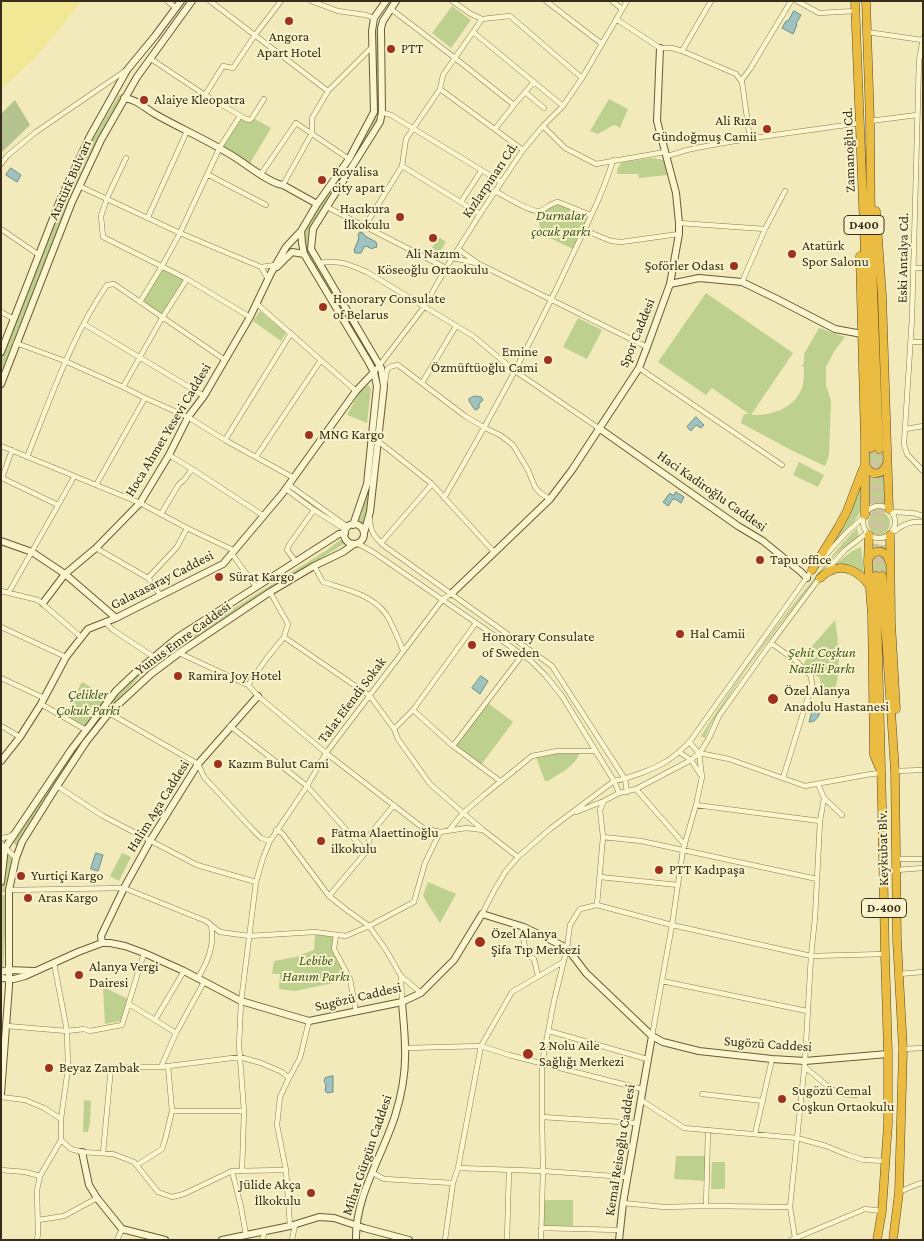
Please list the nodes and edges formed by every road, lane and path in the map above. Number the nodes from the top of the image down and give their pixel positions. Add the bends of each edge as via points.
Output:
1 (166, 1) edge
2 (181, 1) edge
3 (192, 1) edge
4 (210, 1) edge
5 (282, 1) edge
6 (312, 1) edge
7 (386, 1) edge
8 (396, 1) edge
9 (452, 1) edge
10 (546, 1) edge
11 (612, 1) edge
12 (627, 1) edge
13 (711, 1) edge
14 (791, 1) edge
15 (797, 1) edge
16 (855, 1) edge
17 (866, 1) edge
18 (176, 8) junction
19 (391, 9) junction
20 (622, 9) junction
21 (855, 11) junction
22 (374, 18) junction
23 (482, 19) junction
24 (616, 20) junction
25 (383, 21) junction
26 (473, 32) junction
27 (867, 32) junction
28 (255, 35) junction
29 (923, 39) edge
30 (602, 44) junction
31 (372, 47) junction
32 (660, 48) junction
33 (682, 51) junction
34 (455, 58) junction
35 (151, 59) junction
36 (126, 70) junction
37 (137, 77) junction
38 (582, 78) junction
39 (741, 81) junction
40 (534, 82) junction
41 (120, 83) junction
42 (130, 88) junction
43 (440, 89) junction
44 (328, 91) junction
45 (525, 92) junction
46 (205, 95) junction
47 (124, 98) junction
48 (264, 99) dead end
49 (134, 100) junction
50 (514, 105) junction
51 (563, 106) junction
52 (544, 108) dead end
53 (374, 112) junction
54 (382, 112) junction
55 (917, 115) junction
56 (240, 116) junction
57 (870, 121) junction
58 (860, 123) junction
59 (543, 126) junction
60 (412, 129) junction
61 (495, 130) junction
62 (188, 131) junction
63 (312, 133) junction
64 (750, 139) junction
65 (220, 147) junction
66 (523, 150) junction
67 (665, 154) junction
68 (126, 158) dead end
69 (349, 159) junction
70 (613, 160) junction
71 (1, 164) edge
72 (402, 166) junction
73 (481, 171) junction
74 (207, 174) junction
75 (261, 174) junction
76 (871, 180) junction
77 (501, 182) junction
78 (283, 185) junction
79 (79, 186) junction
80 (495, 191) junction
81 (785, 191) dead end
82 (863, 192) junction
83 (107, 198) junction
84 (461, 202) junction
85 (317, 204) junction
86 (266, 205) dead end
87 (327, 207) junction
88 (480, 214) junction
89 (591, 215) junction
90 (148, 217) junction
91 (679, 223) junction
92 (365, 226) junction
93 (1, 229) edge
94 (765, 229) junction
95 (584, 230) junction
96 (301, 231) junction
97 (180, 233) junction
98 (679, 234) junction
99 (458, 249) junction
100 (304, 254) junction
101 (38, 255) junction
102 (453, 258) junction
103 (319, 263) junction
104 (479, 264) junction
105 (275, 265) junction
106 (162, 266) junction
107 (261, 267) junction
108 (446, 268) junction
109 (914, 268) junction
110 (923, 268) edge
111 (270, 276) junction
112 (187, 279) junction
113 (742, 282) junction
114 (670, 284) junction
115 (552, 300) junction
116 (140, 302) junction
117 (257, 304) junction
118 (424, 307) junction
119 (1, 312) edge
120 (250, 317) junction
121 (162, 318) junction
122 (14, 319) junction
123 (84, 324) junction
124 (456, 326) junction
125 (291, 334) junction
126 (862, 334) junction
127 (911, 342) junction
128 (923, 342) edge
129 (16, 343) junction
130 (647, 347) junction
131 (1, 352) edge
132 (140, 357) junction
133 (225, 360) junction
134 (321, 360) junction
135 (65, 361) junction
136 (380, 366) junction
137 (639, 368) junction
138 (515, 371) junction
139 (374, 372) junction
140 (422, 383) junction
141 (1, 384) edge
142 (384, 386) junction
143 (123, 387) junction
144 (356, 391) junction
145 (204, 396) junction
146 (145, 398) junction
147 (188, 417) junction
148 (923, 426) edge
149 (485, 428) junction
150 (600, 429) junction
151 (906, 429) junction
152 (225, 440) junction
153 (378, 441) junction
154 (1, 446) edge
155 (12, 450) junction
156 (169, 455) junction
157 (27, 456) junction
158 (256, 457) junction
159 (865, 462) junction
160 (887, 463) junction
161 (782, 464) dead end
162 (192, 469) junction
163 (923, 471) edge
164 (74, 477) junction
165 (294, 478) junction
166 (432, 484) junction
167 (96, 485) junction
168 (287, 487) junction
169 (444, 498) junction
170 (550, 499) junction
171 (140, 503) junction
172 (58, 505) junction
173 (314, 510) junction
174 (890, 510) junction
175 (370, 512) junction
176 (161, 514) junction
177 (264, 516) junction
178 (864, 516) junction
179 (923, 516) edge
180 (923, 522) edge
181 (187, 528) junction
182 (348, 529) junction
183 (364, 533) junction
184 (868, 534) junction
185 (891, 534) junction
186 (1, 541) edge
187 (380, 543) junction
188 (355, 544) junction
189 (96, 548) junction
190 (32, 552) junction
191 (233, 552) junction
192 (494, 552) junction
193 (296, 562) junction
194 (868, 563) junction
195 (890, 564) junction
196 (314, 566) junction
197 (812, 570) junction
198 (66, 574) junction
199 (148, 578) junction
200 (807, 578) junction
201 (820, 578) junction
202 (870, 586) junction
203 (256, 587) junction
204 (1, 590) edge
205 (9, 592) junction
206 (270, 592) junction
207 (451, 594) junction
208 (160, 596) junction
209 (443, 599) junction
210 (43, 604) junction
211 (116, 618) junction
212 (105, 622) junction
213 (476, 622) junction
214 (1, 627) edge
215 (81, 637) junction
216 (284, 637) junction
217 (771, 643) junction
218 (403, 650) junction
219 (179, 653) junction
220 (522, 654) junction
221 (66, 656) junction
222 (154, 657) junction
223 (1, 678) edge
224 (248, 685) junction
225 (258, 696) junction
226 (370, 696) junction
227 (42, 701) junction
228 (413, 710) junction
229 (109, 713) junction
230 (1, 726) edge
231 (230, 726) junction
232 (394, 729) junction
233 (86, 730) junction
234 (20, 737) junction
235 (689, 742) junction
236 (453, 746) junction
237 (595, 751) junction
238 (679, 752) junction
239 (699, 753) junction
240 (326, 754) junction
241 (1, 760) edge
242 (691, 760) junction
243 (198, 764) junction
244 (923, 770) edge
245 (895, 771) junction
246 (882, 774) junction
247 (702, 777) junction
248 (783, 778) junction
249 (625, 779) junction
250 (500, 781) junction
251 (614, 781) junction
252 (818, 784) junction
253 (57, 786) junction
254 (306, 786) junction
255 (636, 789) junction
256 (627, 792) junction
257 (619, 793) junction
258 (824, 798) junction
259 (604, 801) junction
260 (394, 805) junction
261 (696, 805) junction
262 (463, 813) junction
263 (842, 815) dead end
264 (568, 816) junction
265 (820, 821) junction
266 (450, 829) junction
267 (276, 830) junction
268 (483, 830) junction
269 (440, 832) junction
270 (15, 833) junction
271 (603, 837) junction
272 (1, 838) edge
273 (150, 840) junction
274 (270, 841) junction
275 (3, 846) edge
276 (684, 848) junction
277 (366, 852) junction
278 (518, 857) junction
279 (16, 858) junction
280 (896, 859) junction
281 (923, 859) edge
282 (923, 868) edge
283 (896, 870) junction
284 (600, 877) junction
285 (817, 879) junction
286 (1, 882) edge
287 (256, 882) junction
288 (678, 885) junction
289 (124, 888) junction
290 (9, 890) junction
291 (329, 896) junction
292 (598, 905) junction
293 (482, 914) junction
294 (211, 925) junction
295 (672, 925) junction
296 (369, 926) junction
297 (524, 927) junction
298 (336, 935) junction
299 (249, 936) junction
300 (102, 943) junction
301 (567, 948) junction
302 (144, 953) junction
303 (884, 954) junction
304 (811, 956) junction
305 (563, 962) junction
306 (54, 963) junction
307 (5, 971) edge
308 (38, 971) junction
309 (184, 971) junction
310 (923, 972) edge
311 (899, 974) junction
312 (401, 976) junction
313 (538, 976) junction
314 (6, 980) edge
315 (201, 980) junction
316 (662, 981) junction
317 (420, 993) junction
318 (241, 1001) junction
319 (402, 1002) junction
320 (129, 1004) junction
321 (808, 1011) junction
322 (356, 1012) junction
323 (154, 1020) junction
324 (309, 1021) junction
325 (7, 1026) junction
326 (67, 1031) junction
327 (549, 1032) junction
328 (176, 1034) junction
329 (652, 1036) junction
330 (481, 1046) junction
331 (405, 1048) junction
332 (923, 1048) edge
333 (903, 1049) junction
334 (888, 1054) junction
335 (240, 1057) junction
336 (648, 1059) junction
337 (772, 1059) junction
338 (542, 1064) junction
339 (805, 1064) junction
340 (168, 1066) junction
341 (110, 1067) junction
342 (161, 1067) junction
343 (68, 1068) junction
344 (289, 1078) junction
345 (642, 1089) junction
346 (702, 1094) dead end
347 (856, 1095) dead end
348 (1, 1096) edge
349 (640, 1100) junction
350 (763, 1100) junction
351 (172, 1111) junction
352 (244, 1111) junction
353 (542, 1117) junction
354 (60, 1119) junction
355 (637, 1122) junction
356 (708, 1130) junction
357 (755, 1134) junction
358 (797, 1138) junction
359 (61, 1140) junction
360 (82, 1152) junction
361 (103, 1153) junction
362 (886, 1161) junction
363 (137, 1165) junction
364 (458, 1168) junction
365 (1, 1170) edge
366 (286, 1170) junction
367 (509, 1170) junction
368 (232, 1171) junction
369 (242, 1171) junction
370 (543, 1171) junction
371 (373, 1173) junction
372 (40, 1176) junction
373 (627, 1177) junction
374 (452, 1183) junction
375 (923, 1183) edge
376 (899, 1192) junction
377 (97, 1198) junction
378 (623, 1203) junction
379 (706, 1206) junction
380 (790, 1208) junction
381 (882, 1211) junction
382 (38, 1220) junction
383 (293, 1226) junction
384 (356, 1226) junction
385 (541, 1228) junction
386 (122, 1229) junction
387 (620, 1230) junction
388 (265, 1231) junction
389 (246, 1235) junction
390 (793, 1239) edge
391 (36, 1240) edge
392 (118, 1240) edge
393 (165, 1240) edge
394 (222, 1240) edge
395 (262, 1240) edge
396 (292, 1240) edge
397 (356, 1240) edge
398 (409, 1240) edge
399 (445, 1240) edge
400 (508, 1240) edge
401 (541, 1240) edge
402 (619, 1240) edge
403 (877, 1240) edge
404 (892, 1240) edge

1 - 18 street
2 - 18 street, Atatürk Bulvarı
3 - 35 street, Atatürk Bulvarı
4 - 28 street
5 - 28 street
6 - 22 street via 338,11
7 - 22 street
8 - 19 street
9 - 23 street
10 - 30 street
11 - 20 street
12 - 20 street, Kızlarpınarı Cd.
13 - 33 street
14 - 39 street
15 - 21 street via 819,13
16 - 21 highway, Zamanoğlu Cd. / D400
17 - 27 highway, D400
18 - 36 street, Atatürk Bulvarı
19 - 25 street
19 - 34 street
20 - 24 street, Kızlarpınarı Cd.
21 - 58 highway, Zamanoğlu Cd. / D400
22 - 25 street
22 - 31 street
23 - 26 street
23 - 38 street via 510,16
24 - 30 street, Kızlarpınarı Cd.
24 - 32 street
25 - 54 street
26 - 34 street
26 - 40 street
27 - 29 street
27 - 57 highway, Zamanoğlu Cd. / D400
28 - 44 street
28 - 46 street via 233,68 223,66
29 - 55 street, Eski Antalya Cd.
30 - 38 street, Kızlarpınarı Cd.
31 - 44 street
31 - 53 street
32 - 33 street
32 - 67 street, Spor Caddesi via 657,122
33 - 39 street via 736,74
34 - 43 street via 443,76
34 - 50 street
35 - 37 street, Atatürk Bulvarı
35 - 46 street
36 - 37 street via 133,70
36 - 41 street, Atatürk Bulvarı
36 - 71 street via 36,132
37 - 42 street, Atatürk Bulvarı
38 - 51 street, Kızlarpınarı Cd.
39 - 64 street
40 - 45 street
40 - 51 street
41 - 42 street
41 - 101 street, Atatürk Bulvarı via 90,136
42 - 47 street, Atatürk Bulvarı
42 - 49 street
43 - 60 street
43 - 61 street
44 - 63 street via 312,118
45 - 50 street
45 - 52 street
46 - 56 street
47 - 49 street
47 - 79 street, Atatürk Bulvarı
48 - 56 street via 250,119
49 - 62 street
50 - 61 street
51 - 59 street, Kızlarpınarı Cd.
53 - 54 street
53 - 69 street, Hoca Ahmet Yesevi Caddesi
54 - 60 street
54 - 87 street via 380,122
55 - 57 street
55 - 109 street, Eski Antalya Cd.
56 - 65 street
57 - 76 highway, Zamanoğlu Cd. / D400
58 - 64 street
58 - 82 highway, Zamanoğlu Cd. / D400
59 - 66 street, Kızlarpınarı Cd.
59 - 70 street via 566,148 596,164
60 - 72 street via 406,139
60 - 73 street
61 - 66 street
62 - 65 street
62 - 90 street
63 - 69 street
63 - 75 street via 296,123
63 - 78 street
64 - 67 street
65 - 74 street
65 - 75 street
66 - 77 street, Kızlarpınarı Cd.
67 - 70 street
67 - 91 street, Spor Caddesi via 676,194
68 - 83 street
69 - 85 street, Hoca Ahmet Yesevi Caddesi
70 - 89 street
72 - 84 street
72 - 92 street
73 - 77 street
73 - 84 street
74 - 86 street
74 - 97 street
75 - 78 street
76 - 82 highway, Zamanoğlu Cd. / D400 via 875,449
76 - 160 highway via 882,295
77 - 80 street, Kızlarpınarı Cd.
78 - 85 street
79 - 83 street
79 - 129 street, Atatürk Bulvarı
80 - 88 street, Kızlarpınarı Cd.
80 - 89 street via 535,211 558,202
81 - 94 street
82 - 126 highway via 860,231
83 - 90 street
83 - 106 street via 101,216 103,237
84 - 88 street
85 - 96 street, Hoca Ahmet Yesevi Caddesi
87 - 92 street
87 - 103 street via 313,229 311,249
88 - 99 street, Kızlarpınarı Cd.
89 - 95 street
90 - 97 street
91 - 94 street
91 - 98 street, Spor Caddesi
92 - 108 street
93 - 101 street
94 - 113 street
95 - 98 street via 621,242
95 - 115 street
96 - 100 street
96 - 105 street, Hoca Ahmet Yesevi Caddesi
97 - 106 street
97 - 107 street
98 - 114 street, Spor Caddesi
99 - 102 street, Kızlarpınarı Cd.
99 - 104 street
100 - 111 street, Hoca Ahmet Yesevi Caddesi via 292,252
100 - 139 street
101 - 122 street, Atatürk Bulvarı
102 - 104 street
102 - 108 street, Kızlarpınarı Cd.
103 - 118 street via 333,260 349,264
103 - 136 street
104 - 115 street
105 - 107 street
105 - 111 street, Hoca Ahmet Yesevi Caddesi
106 - 112 street
106 - 116 street
107 - 111 street
108 - 118 street, Kızlarpınarı Cd.
109 - 110 street
109 - 127 street, Eski Antalya Cd.
111 - 117 street, Hoca Ahmet Yesevi Caddesi
112 - 120 street
112 - 121 street
113 - 114 street via 699,278
113 - 126 street via 835,329
114 - 130 street, Spor Caddesi
115 - 130 street
115 - 138 street
116 - 121 street
116 - 123 street via 114,284 109,284
117 - 120 street, Hoca Ahmet Yesevi Caddesi
117 - 125 street
118 - 124 street
118 - 136 street, Kızlarpınarı Cd.
119 - 122 street
120 - 133 street, Hoca Ahmet Yesevi Caddesi
121 - 132 street
121 - 133 street
122 - 131 street, Atatürk Bulvarı
123 - 132 street
123 - 135 street
124 - 138 street
124 - 140 street
125 - 134 street
125 - 152 street
126 - 159 highway
127 - 128 street
127 - 151 street, Eski Antalya Cd.
129 - 135 street
129 - 141 street, Atatürk Bulvarı
130 - 137 street, Spor Caddesi
132 - 143 street
132 - 145 street
133 - 145 street, Hoca Ahmet Yesevi Caddesi
134 - 144 street
134 - 158 street
135 - 143 street
135 - 157 street
136 - 139 street, Kızlarpınarı Cd.
136 - 142 street
137 - 150 street, Spor Caddesi
137 - 161 street
138 - 149 street
138 - 150 street
139 - 144 street, Galatasaray Caddesi
139 - 182 street via 377,386 367,484
140 - 142 street via 398,365 387,369
140 - 149 street
142 - 153 street
143 - 146 street
144 - 165 street, Galatasaray Caddesi
145 - 147 street, Hoca Ahmet Yesevi Caddesi
146 - 147 street
146 - 167 street
147 - 152 street
147 - 156 street, Hoca Ahmet Yesevi Caddesi
148 - 151 street
149 - 169 street
149 - 170 street via 513,445 535,487
150 - 170 street, Spor Caddesi
150 - 200 street, Haci Kadiroğlu Caddesi via 763,541
151 - 163 street, Eski Antalya Cd. via 904,444 907,454
152 - 158 street
153 - 166 street
153 - 175 street
154 - 155 street
155 - 157 street
155 - 172 street via 2,478
156 - 162 street
156 - 171 street, Hoca Ahmet Yesevi Caddesi
157 - 164 street
158 - 165 street
159 - 160 highway via 867,469 876,473 885,469
159 - 178 highway
159 - 197 highway via 847,511
160 - 174 highway
162 - 176 street
162 - 177 street
164 - 167 street
164 - 172 street
165 - 168 street, Galatasaray Caddesi
166 - 169 street
166 - 187 street
167 - 171 street
168 - 173 street
168 - 177 street, Galatasaray Caddesi
168 - 182 street
169 - 192 street
170 - 192 street, Spor Caddesi
171 - 176 street
171 - 189 street, Hoca Ahmet Yesevi Caddesi
172 - 190 street
173 - 182 street
173 - 193 street via 287,550
174 - 178 street via 876,506
174 - 179 street
174 - 185 street via 896,520
175 - 183 street
175 - 187 street via 370,527
176 - 181 street
177 - 191 street, Galatasaray Caddesi
178 - 184 street via 863,526
178 - 197 street
180 - 185 street via 900,526
181 - 191 street
181 - 199 street via 177,547
182 - 183 street via 356,525
182 - 188 street via 345,536
182 - 193 street, Yunus Emre Caddesi
183 - 188 street
184 - 185 street via 877,539
184 - 194 highway
184 - 201 street via 835,559
185 - 195 highway
186 - 190 street
187 - 207 street
188 - 196 street, Yunus Emre Caddesi
188 - 209 street via 373,552
189 - 198 street, Hoca Ahmet Yesevi Caddesi
189 - 199 street
190 - 198 street
190 - 205 street
191 - 203 street
191 - 208 street, Galatasaray Caddesi via 223,564
192 - 207 street, Spor Caddesi
193 - 203 street, Yunus Emre Caddesi
194 - 195 highway via 872,554 879,552 886,554
194 - 202 highway
195 - 245 highway
196 - 206 street, Yunus Emre Caddesi
196 - 218 street via 323,582 359,593 376,603 386,615
197 - 200 street
198 - 210 street, Hoca Ahmet Yesevi Caddesi
198 - 211 street
199 - 208 street
200 - 235 street
201 - 202 highway via 831,570 847,569 863,577
201 - 217 street
202 - 246 highway via 874,755
203 - 222 street, Yunus Emre Caddesi via 178,637
204 - 205 street
205 - 210 street
206 - 216 street via 288,624
206 - 219 street, Yunus Emre Caddesi
207 - 209 street, Talat Efendi Sokak
207 - 249 street via 552,666
208 - 211 street, Galatasaray Caddesi
209 - 213 street
209 - 218 street, Talat Efendi Sokak
210 - 215 street
211 - 212 street, Galatasaray Caddesi
212 - 215 street, Galatasaray Caddesi via 88,629
212 - 222 street
213 - 220 street
213 - 228 street
214 - 221 street
215 - 221 street, Galatasaray Caddesi
216 - 224 street
216 - 226 street
217 - 239 street via 719,716
217 - 248 street via 811,676 812,684
218 - 226 street, Talat Efendi Sokak
219 - 224 street
219 - 229 street, Yunus Emre Caddesi
220 - 236 street
220 - 237 street via 562,696
221 - 227 street, Galatasaray Caddesi
222 - 233 street, Yunus Emre Caddesi via 116,691
223 - 227 street
224 - 225 street
225 - 231 street, Halim Aga Caddesi
225 - 240 street
226 - 232 street
226 - 240 street, Talat Efendi Sokak
227 - 233 street
227 - 234 street, Galatasaray Caddesi
228 - 232 street
228 - 236 street
229 - 243 street
229 - 253 street, Yunus Emre Caddesi
230 - 234 street
231 - 243 street, Halim Aga Caddesi
231 - 254 street
232 - 262 street via 430,784
233 - 270 street, Yunus Emre Caddesi
234 - 241 street, Galatasaray Caddesi
235 - 238 street
235 - 239 street
236 - 250 street
237 - 250 street via 557,751 532,756
237 - 251 street
238 - 242 street
238 - 249 street via 666,762
239 - 242 street
239 - 247 street
239 - 248 street via 729,759
240 - 254 street, Talat Efendi Sokak
240 - 260 street
242 - 247 street
242 - 255 street
243 - 273 street, Halim Aga Caddesi
243 - 274 street via 204,777 252,830
244 - 245 street
245 - 246 highway, Keykubat Blv. / D-400 via 879,576
245 - 280 highway, Keykubat Blv. / D-400
246 - 252 street
246 - 303 highway, Keykubat Blv. / D-400
247 - 261 street
248 - 252 street via 805,786
249 - 251 street
249 - 256 street
250 - 262 street
251 - 257 street
251 - 264 street
252 - 258 street
253 - 273 street via 102,816
253 - 279 street, Yunus Emre Caddesi via 22,842
254 - 267 street, Talat Efendi Sokak
254 - 277 street
255 - 256 street
255 - 276 street
256 - 257 street
257 - 259 street
258 - 263 street
258 - 265 street
259 - 264 street
259 - 271 street via 600,810
260 - 269 street via 423,828
260 - 277 street via 371,833
261 - 265 street
261 - 276 street
262 - 266 street
262 - 268 street
264 - 278 street
265 - 285 street
266 - 268 street
266 - 269 street
267 - 274 street, Talat Efendi Sokak
267 - 291 street via 282,833
268 - 278 street
269 - 296 street via 425,863 414,902
270 - 272 street
270 - 275 street, Yunus Emre Caddesi
271 - 276 street
271 - 284 street
273 - 287 street via 197,865
273 - 289 street, Halim Aga Caddesi
274 - 287 street, Talat Efendi Sokak
275 - 279 street
275 - 286 street, Yunus Emre Caddesi
276 - 285 street
276 - 288 street
277 - 291 street
278 - 293 street via 506,871
279 - 290 street, Yunus Emre Caddesi
280 - 281 street
280 - 283 highway, Keykubat Blv. / D-400
282 - 283 street
283 - 311 highway, Keykubat Blv. / D-400
284 - 288 street
284 - 292 street
285 - 304 street
287 - 299 street, Talat Efendi Sokak
288 - 295 street
289 - 290 street
289 - 294 street
289 - 300 street, Halim Aga Caddesi via 101,936
290 - 307 street, Yunus Emre Caddesi
291 - 296 street
292 - 295 street
292 - 301 street via 580,909 570,925
293 - 297 street, Sugözü Caddesi
293 - 317 street, Sugözü Caddesi via 454,960
294 - 299 street via 220,932
294 - 315 street via 212,943
295 - 304 street
295 - 316 street
296 - 298 street via 346,936
296 - 312 street
297 - 301 street, Sugözü Caddesi
297 - 313 street via 525,946 534,959
298 - 299 street via 315,932
298 - 322 street via 334,949 350,979
299 - 318 street, Talat Efendi Sokak
300 - 302 street, Sugözü Caddesi
300 - 306 street, Sugözü Caddesi
301 - 305 street
301 - 329 street, Sugözü Caddesi via 586,973
302 - 309 street, Sugözü Caddesi
302 - 320 street
303 - 304 street
303 - 334 highway, Keykubat Blv. / D-400
304 - 321 street
305 - 313 street
305 - 327 street
306 - 308 street, Sugözü Caddesi
306 - 326 street
307 - 308 street
307 - 314 street, Yunus Emre Caddesi
308 - 314 street, Sugözü Caddesi
309 - 315 street, Sugözü Caddesi
309 - 323 street
310 - 311 street
311 - 333 highway, Keykubat Blv. / D-400
312 - 317 street
312 - 319 street
313 - 330 street via 512,992
314 - 325 street, Yunus Emre Caddesi
315 - 318 street, Sugözü Caddesi
315 - 328 street
316 - 321 street
316 - 329 street
317 - 319 street, Sugözü Caddesi
318 - 324 street, Sugözü Caddesi
318 - 335 street, Talat Efendi Sokak
319 - 322 street, Sugözü Caddesi
319 - 331 street, Mihat Gürgün Caddesi
320 - 323 street
320 - 326 street via 122,1024 90,1031
321 - 339 street
322 - 324 street, Sugözü Caddesi
323 - 328 street
324 - 344 street via 300,1058
325 - 326 street
325 - 348 street, Yunus Emre Caddesi
326 - 343 street
327 - 336 street
327 - 338 street
328 - 342 street
329 - 336 street, Kemal Reisoğlu Caddesi
329 - 337 street, Sugözü Caddesi via 699,1052
330 - 331 street
330 - 338 street
330 - 364 street
331 - 371 street, Mihat Gürgün Caddesi via 403,1084 395,1116
332 - 333 street
333 - 376 highway, Keykubat Blv. / D-400
334 - 339 street, Sugözü Caddesi
334 - 362 highway, Keykubat Blv. / D-400
335 - 340 street
335 - 344 street via 282,1072
335 - 352 street, Talat Efendi Sokak
336 - 345 street, Kemal Reisoğlu Caddesi
337 - 339 street, Sugözü Caddesi
337 - 350 street
338 - 345 street
338 - 353 street
339 - 347 street via 831,1089 840,1094
339 - 358 street
340 - 342 street
340 - 351 street
341 - 342 street
341 - 343 street
341 - 361 street
343 - 354 street
344 - 366 street via 280,1097 277,1125
345 - 349 street, Kemal Reisoğlu Caddesi
346 - 350 street
348 - 354 street via 26,1100
349 - 355 street, Kemal Reisoğlu Caddesi
349 - 356 street via 684,1128
350 - 357 street
351 - 352 street
351 - 363 street via 162,1149
352 - 369 street, Talat Efendi Sokak
353 - 355 street
353 - 370 street
354 - 359 street
355 - 373 street, Kemal Reisoğlu Caddesi
356 - 357 street
356 - 379 street
357 - 358 street
358 - 362 street via 864,1160
358 - 380 street
359 - 360 street via 71,1149
359 - 372 street
360 - 361 street
360 - 377 street via 89,1185
361 - 363 street
362 - 381 highway, Keykubat Blv. / D-400
363 - 368 street via 158,1192 172,1197
364 - 367 street
364 - 374 street
365 - 372 street
366 - 369 street
366 - 383 street
367 - 370 street
367 - 400 street
368 - 369 street
368 - 389 street
370 - 373 street
370 - 385 street
371 - 374 street via 384,1179
371 - 384 street, Mihat Gürgün Caddesi
372 - 382 street
373 - 378 street, Kemal Reisoğlu Caddesi
374 - 399 street
375 - 376 street
376 - 404 highway, Keykubat Blv. / D-400
377 - 382 street via 64,1216
377 - 386 street
378 - 379 street via 664,1207
378 - 387 street, Kemal Reisoğlu Caddesi
379 - 380 street
380 - 390 street
381 - 390 street via 865,1209
381 - 403 highway, Keykubat Blv. / D-400
382 - 391 street
383 - 384 street via 319,1217 334,1218
383 - 388 street
383 - 396 street
384 - 397 street, Mihat Gürgün Caddesi
384 - 398 street
385 - 387 street
385 - 401 street
386 - 392 street
386 - 393 street
387 - 402 street, Kemal Reisoğlu Caddesi
388 - 389 street
388 - 395 street
389 - 394 street

